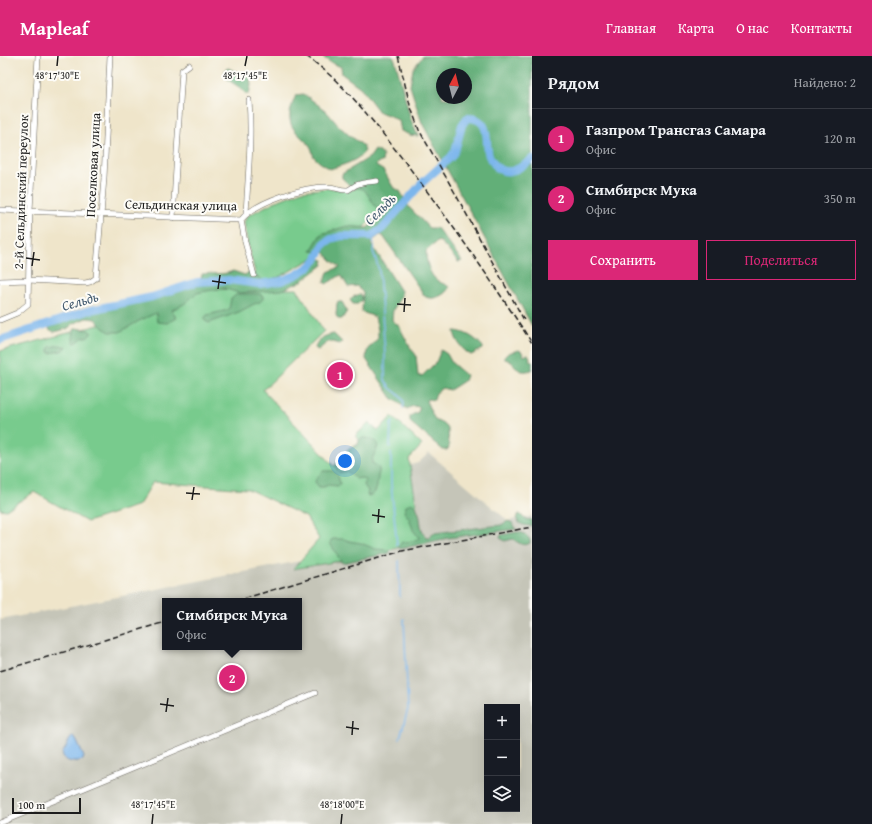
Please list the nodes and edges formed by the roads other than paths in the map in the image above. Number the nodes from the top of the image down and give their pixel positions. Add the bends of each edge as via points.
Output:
1 (38, 56) edge
2 (110, 56) edge
3 (189, 65) dead end
4 (249, 100) dead end
5 (377, 181) dead end
6 (0, 210) edge
7 (30, 211) junction
8 (246, 214) junction
9 (102, 215) junction
10 (173, 218) junction
11 (241, 220) junction
12 (254, 275) dead end
13 (28, 280) junction
14 (0, 281) edge
15 (0, 320) edge
16 (315, 693) dead end
17 (0, 823) edge

1 - 7 street, 2-й Сельдинский переулок
2 - 9 street, Поселковая улица
3 - 10 street via 182,70
4 - 8 street
5 - 8 street, Сельдинская улица via 357,185 348,190 329,187 303,189 268,202
6 - 7 street, Сельдинская улица
7 - 9 street, Сельдинская улица
7 - 13 street, 2-й Сельдинский переулок
8 - 11 street, Сельдинская улица
9 - 10 street, Сельдинская улица
9 - 13 street, Поселковая улица via 97,276 94,280 85,283
10 - 11 street, Сельдинская улица
11 - 12 street
13 - 14 street
13 - 15 street, 2-й Сельдинский переулок via 28,304
16 - 17 street

